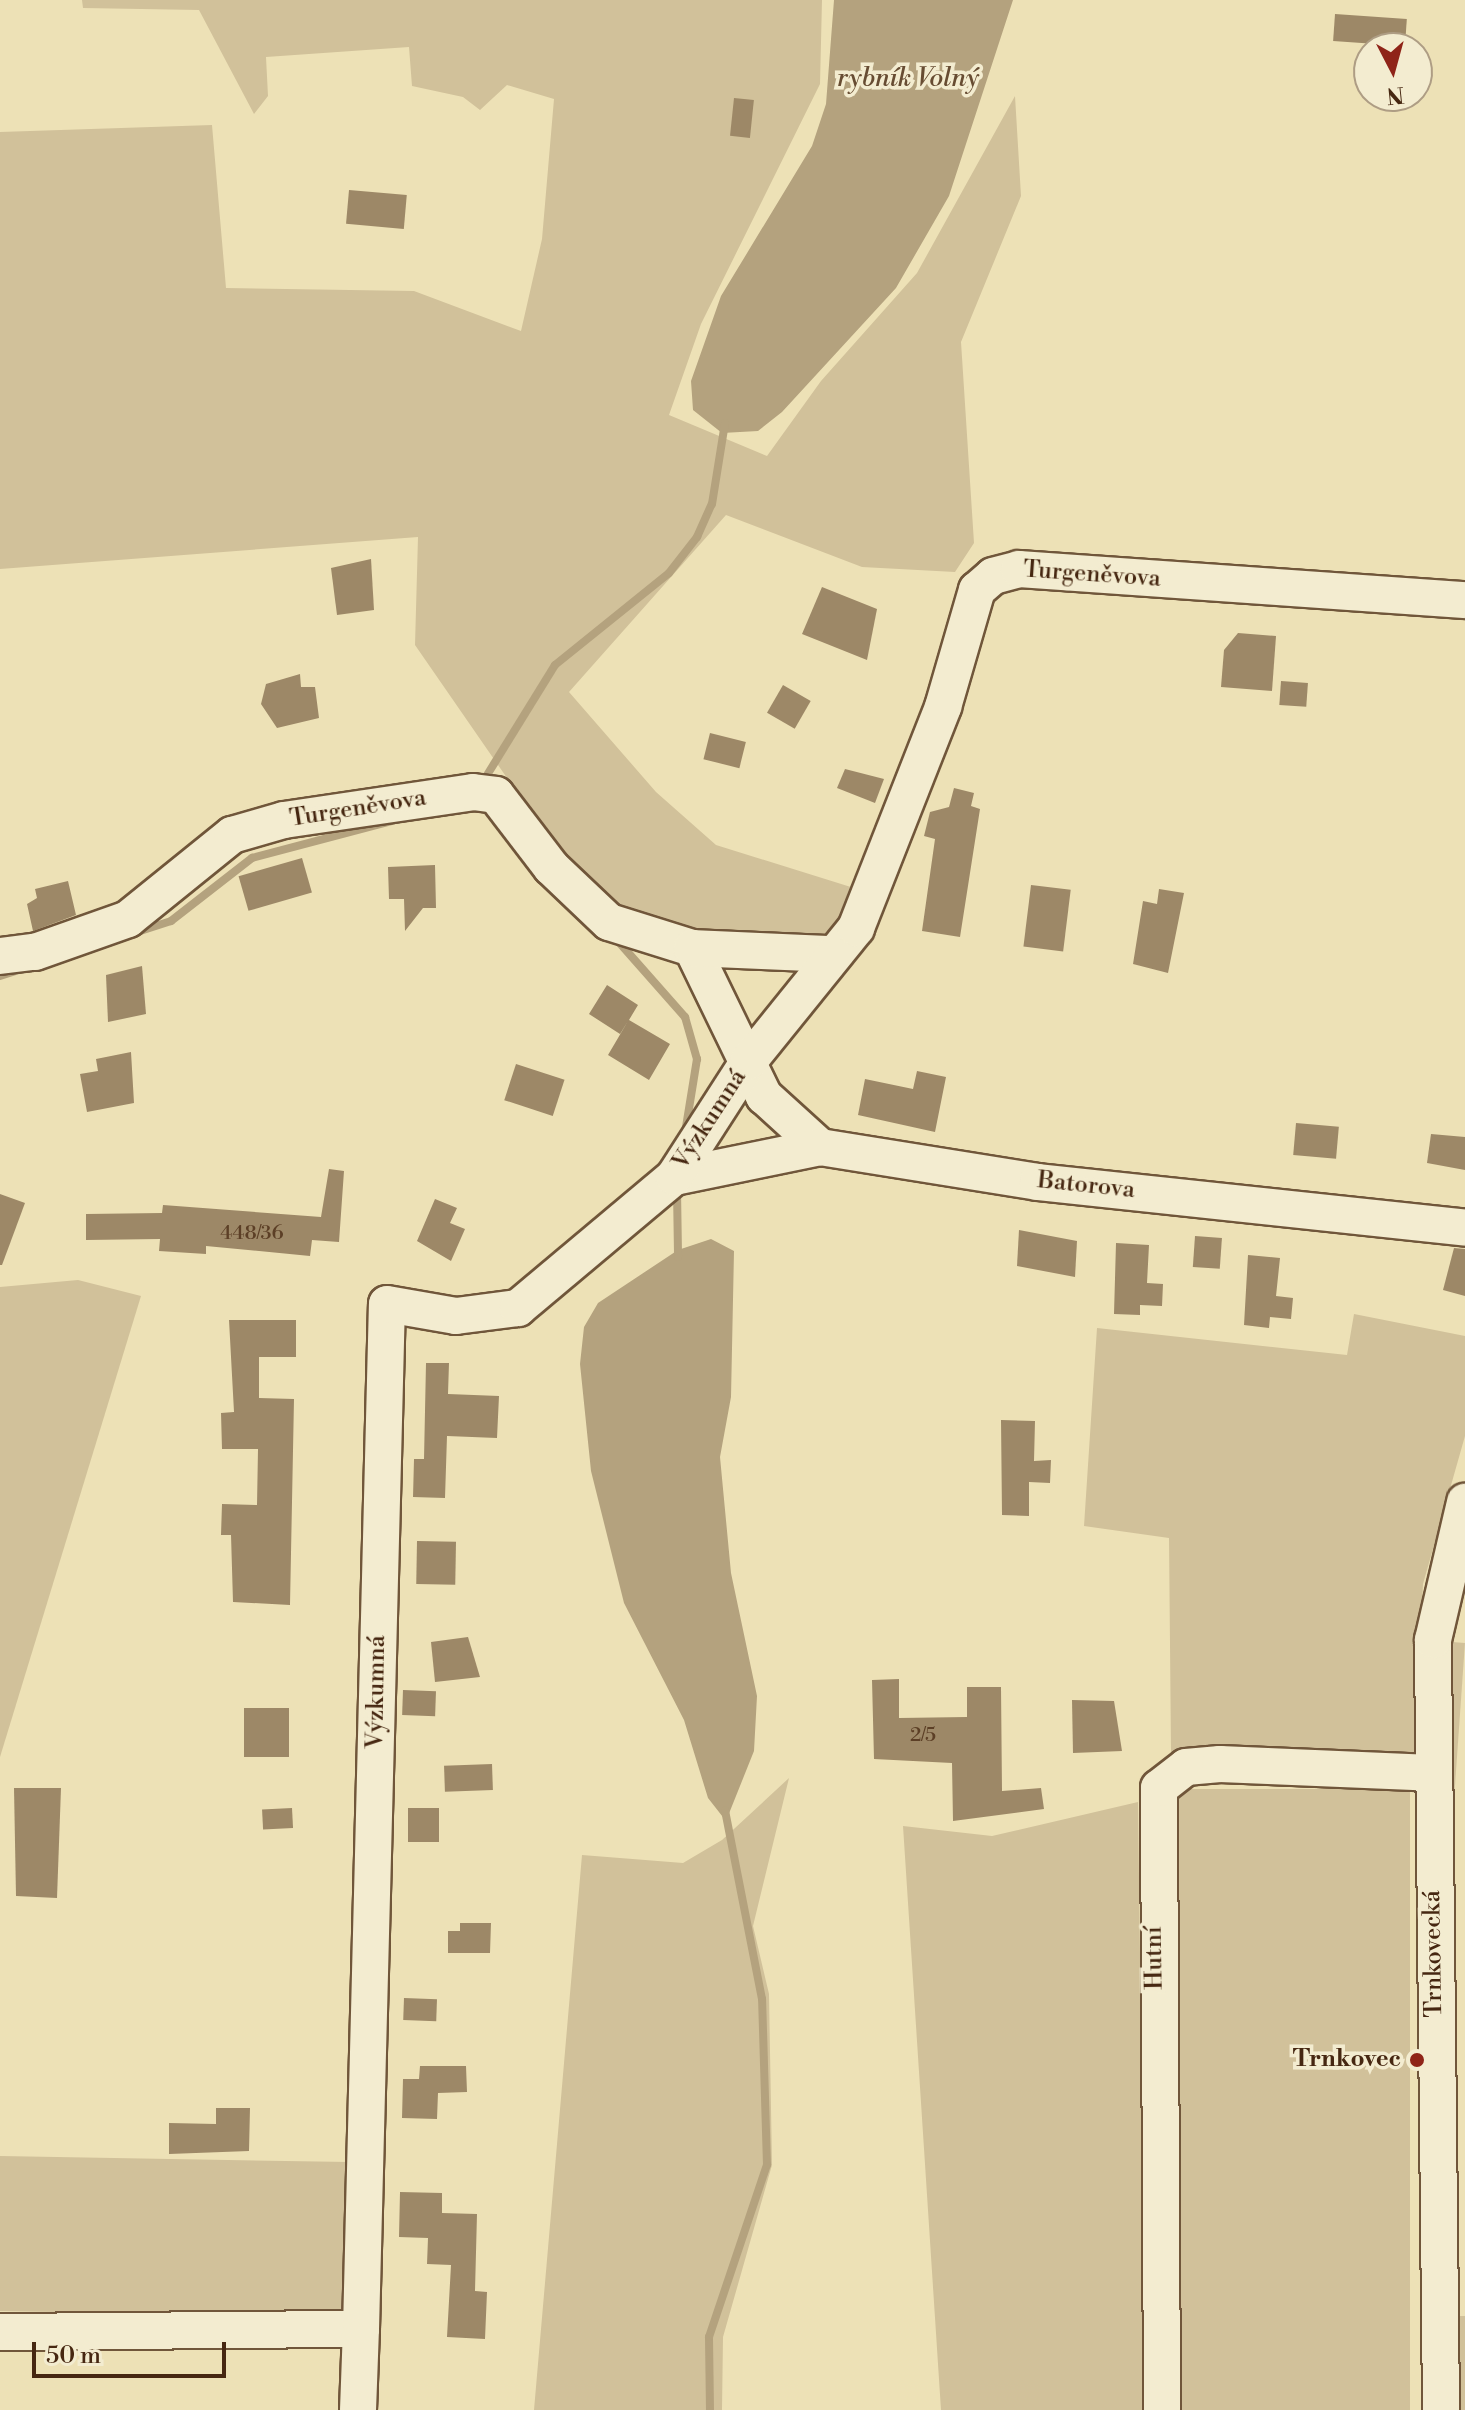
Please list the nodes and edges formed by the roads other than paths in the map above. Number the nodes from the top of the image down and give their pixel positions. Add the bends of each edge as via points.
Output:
1 (1465, 600) edge
2 (692, 948) junction
3 (832, 954) junction
4 (0, 956) edge
5 (748, 1062) junction
6 (820, 1147) junction
7 (674, 1177) junction
8 (1465, 1228) edge
9 (1465, 1502) edge
10 (1432, 1773) junction
11 (1451, 2136) edge
12 (361, 2329) junction
13 (0, 2332) edge
14 (358, 2410) edge
15 (1162, 2410) edge
16 (1441, 2410) edge

1 - 3 street, Turgeněvova via 1019,569 993,576 966,610 943,707 856,928
2 - 3 street, Turgeněvova
2 - 4 street, Turgeněvova via 609,922 551,867 496,795 473,792 284,820 232,835 128,919 35,952
2 - 5 street
3 - 5 street, Výzkumná
5 - 6 street via 764,1096
5 - 7 street, Výzkumná
6 - 7 street
6 - 8 street, Batorova via 1038,1182
7 - 12 street, Výzkumná via 518,1308 456,1316 387,1304
9 - 10 street, Trnkovecká via 1435,1619
10 - 11 street, Trnkovecká
10 - 15 street, Hutní via 1220,1764 1186,1767 1159,1788
11 - 16 street, Trnkovecká
12 - 13 street
12 - 14 street

